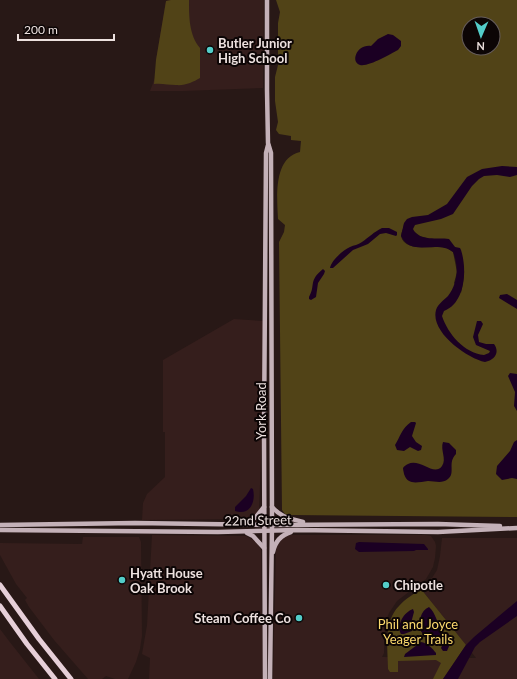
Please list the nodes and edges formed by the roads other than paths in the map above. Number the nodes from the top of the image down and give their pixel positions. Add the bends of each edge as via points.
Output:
1 (267, 0) edge
2 (268, 143) junction
3 (264, 507) junction
4 (272, 507) junction
5 (246, 524) junction
6 (264, 524) junction
7 (272, 524) junction
8 (310, 524) junction
9 (0, 525) edge
10 (517, 527) edge
11 (0, 530) edge
12 (296, 530) junction
13 (246, 532) junction
14 (264, 532) junction
15 (272, 532) junction
16 (264, 548) junction
17 (271, 560) junction
18 (0, 584) edge
19 (0, 606) edge
20 (55, 679) edge
21 (71, 679) edge
22 (265, 679) edge
23 (270, 679) edge

1 - 2 main road, York Road
2 - 3 main road, York Road
2 - 4 main road, York Road via 271,153
3 - 5 main road
3 - 6 main road, York Road
4 - 7 main road, York Road
4 - 8 main road via 285,518
5 - 6 main road, 22nd Street
5 - 9 main road, 22nd Street
6 - 7 main road, 22nd Street
6 - 14 main road, York Road
7 - 8 main road, 22nd Street
7 - 15 main road, York Road
8 - 10 main road, 22nd Street
10 - 12 main road, 22nd Street via 438,532
11 - 13 main road, 22nd Street
12 - 15 main road, 22nd Street
12 - 17 main road via 279,539 274,546
13 - 14 main road, 22nd Street
13 - 16 main road
14 - 15 main road, 22nd Street
14 - 16 main road, York Road
15 - 17 main road, York Road
16 - 22 main road, York Road
17 - 23 main road, York Road
18 - 21 highway via 39,640
19 - 20 highway

